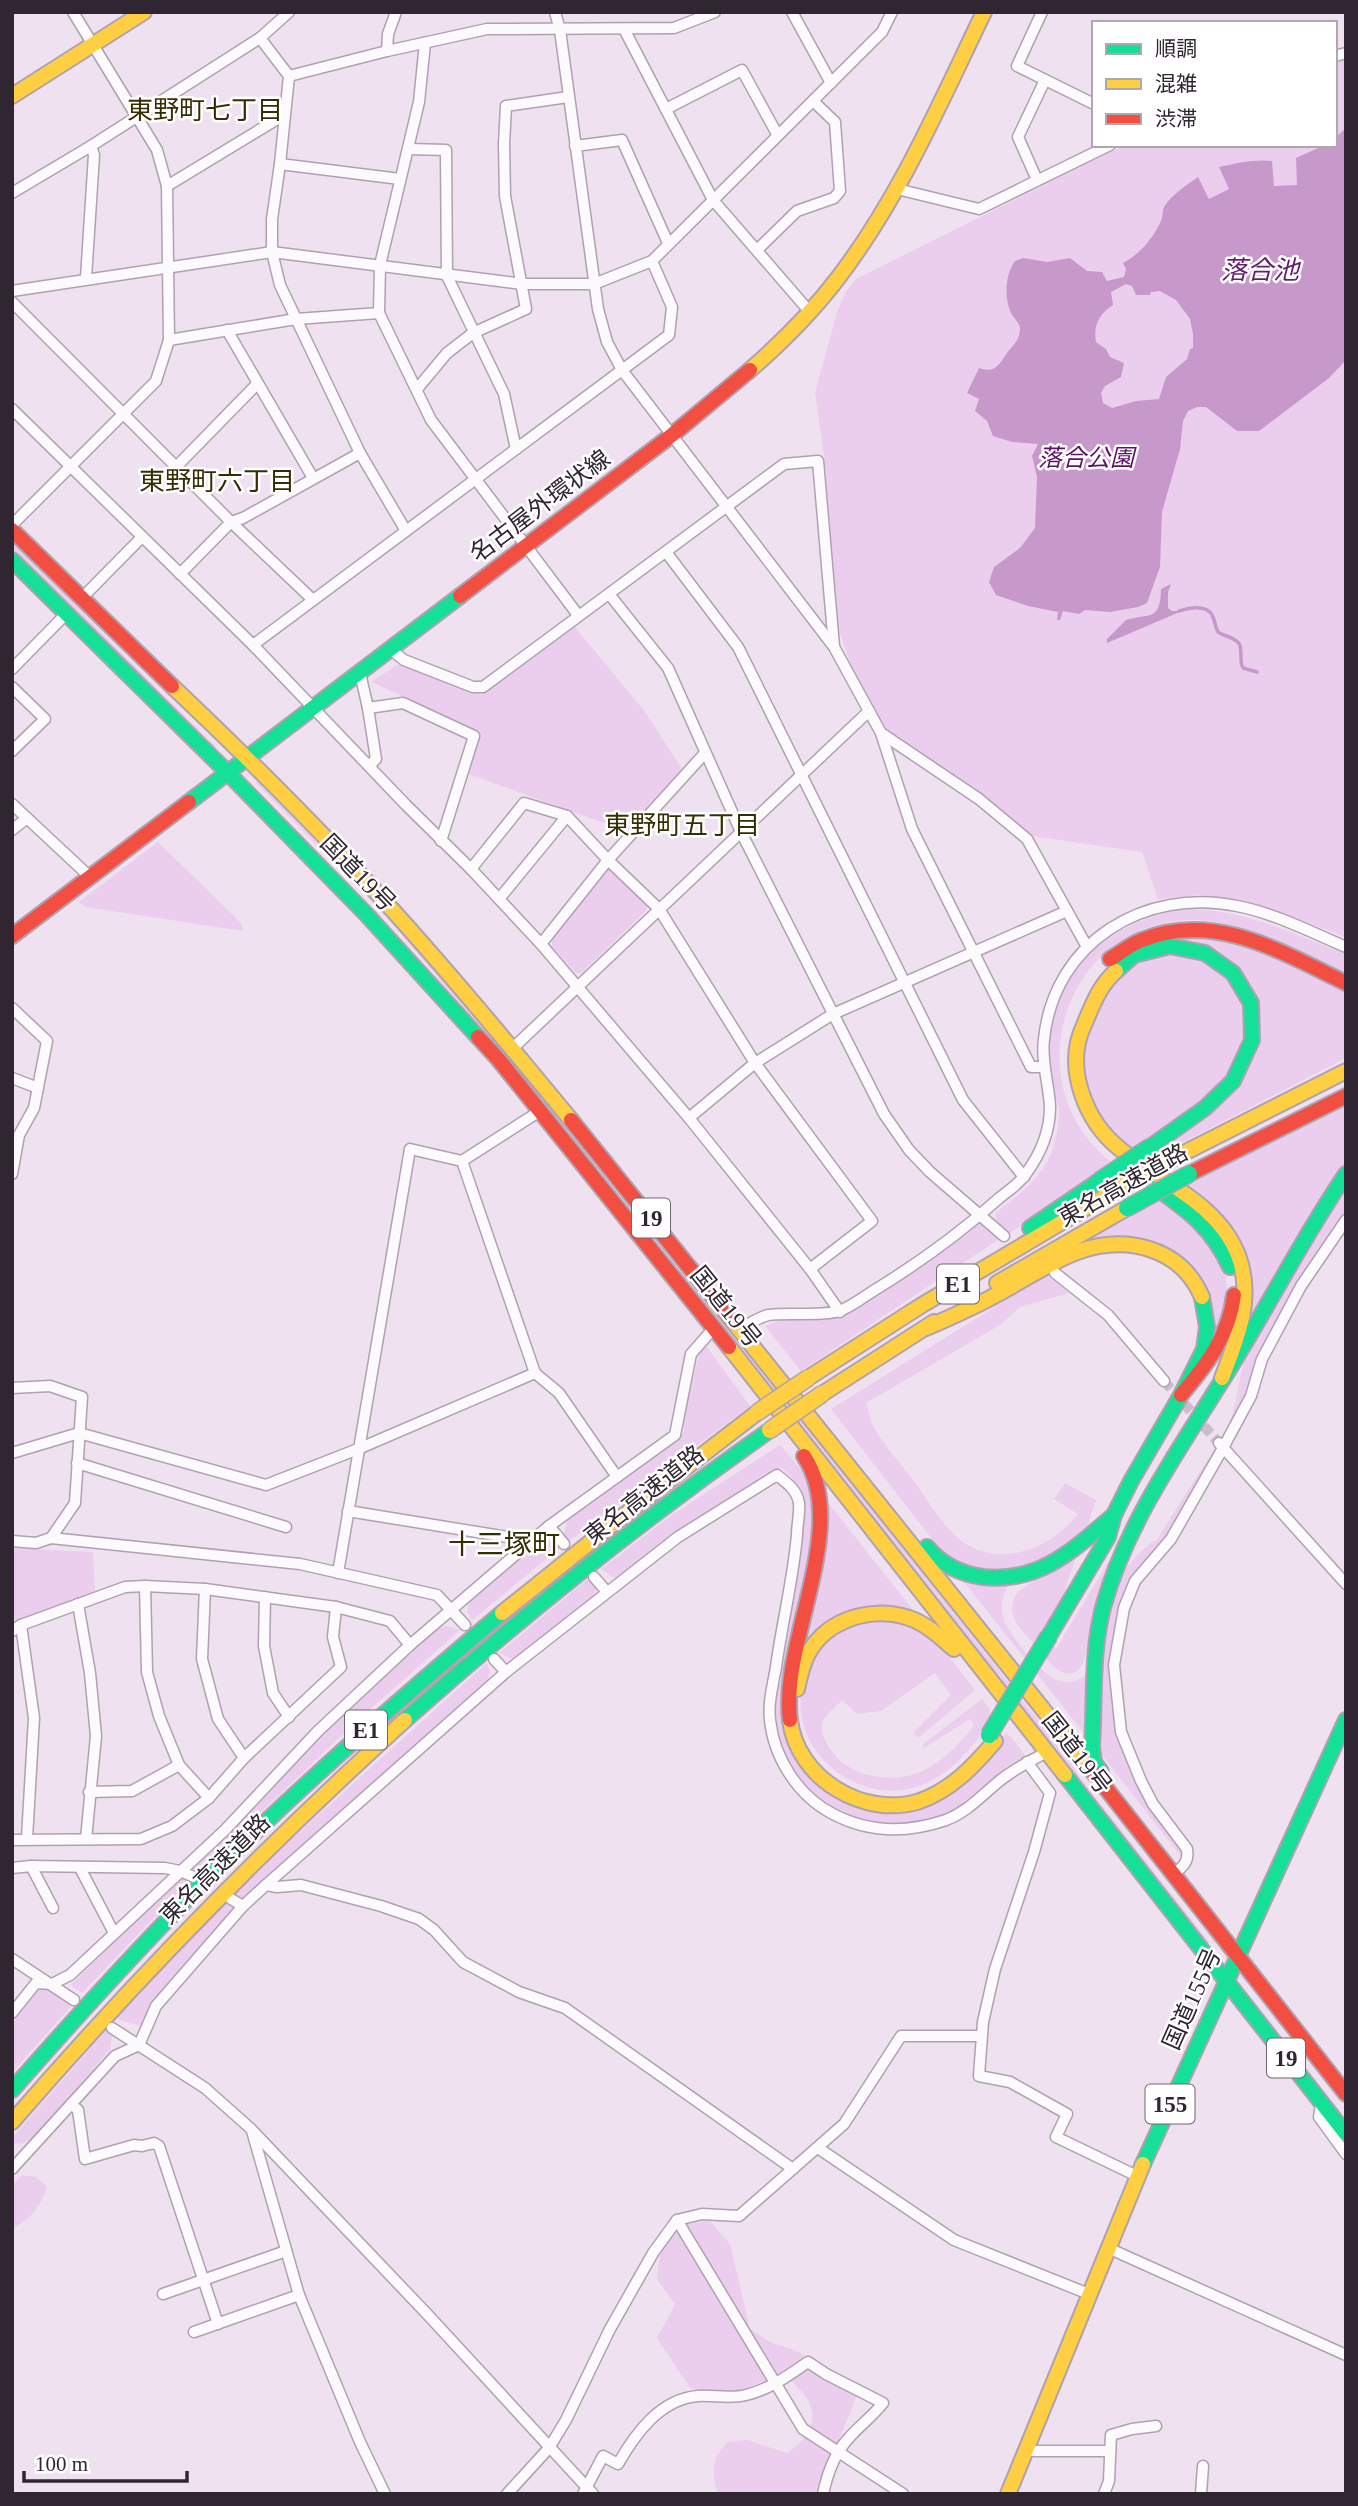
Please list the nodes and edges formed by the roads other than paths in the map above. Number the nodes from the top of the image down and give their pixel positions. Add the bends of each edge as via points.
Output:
1 (73, 12) edge
2 (144, 12) edge
3 (289, 12) edge
4 (396, 12) edge
5 (555, 12) edge
6 (715, 12) edge
7 (792, 12) edge
8 (892, 12) edge
9 (984, 12) edge
10 (1042, 12) edge
11 (624, 29) junction
12 (559, 30) junction
13 (260, 38) junction
14 (425, 43) junction
15 (94, 45) junction
16 (387, 51) junction
17 (289, 76) junction
18 (1045, 80) junction
19 (831, 83) junction
20 (12, 96) edge
21 (568, 97) junction
22 (813, 101) junction
23 (1092, 103) edge
24 (666, 109) junction
25 (284, 115) junction
26 (137, 117) junction
27 (778, 134) junction
28 (91, 146) junction
29 (575, 146) junction
30 (1106, 147) edge
31 (409, 149) junction
32 (281, 164) junction
33 (400, 179) junction
34 (1037, 180) junction
35 (167, 186) junction
36 (897, 189) junction
37 (12, 193) edge
38 (713, 200) junction
39 (668, 243) junction
40 (757, 250) junction
41 (272, 252) junction
42 (652, 261) junction
43 (380, 265) junction
44 (168, 267) junction
45 (447, 276) junction
46 (86, 278) junction
47 (523, 284) junction
48 (594, 284) junction
49 (12, 291) edge
50 (12, 302) edge
51 (809, 311) junction
52 (379, 313) junction
53 (296, 319) junction
54 (227, 330) junction
55 (473, 332) junction
56 (169, 340) junction
57 (622, 370) junction
58 (257, 384) junction
59 (417, 389) junction
60 (12, 409) edge
61 (123, 414) junction
62 (672, 435) junction
63 (516, 449) junction
64 (360, 453) junction
65 (177, 466) junction
66 (71, 467) junction
67 (313, 478) junction
68 (476, 480) junction
69 (727, 507) junction
70 (231, 522) junction
71 (12, 527) edge
72 (405, 531) junction
73 (142, 537) junction
74 (527, 545) junction
75 (666, 552) junction
76 (12, 560) edge
77 (180, 574) junction
78 (608, 594) junction
79 (80, 599) junction
80 (313, 600) junction
81 (66, 614) junction
82 (578, 615) junction
83 (253, 645) junction
84 (834, 648) junction
85 (390, 649) junction
86 (12, 670) edge
87 (360, 673) junction
88 (12, 687) edge
89 (314, 708) junction
90 (369, 708) junction
91 (868, 712) junction
92 (881, 733) junction
93 (12, 751) edge
94 (705, 753) junction
95 (246, 757) junction
96 (370, 765) junction
97 (227, 772) junction
98 (802, 773) junction
99 (12, 804) edge
100 (567, 816) junction
101 (27, 818) junction
102 (12, 830) edge
103 (741, 832) junction
104 (441, 841) junction
105 (608, 860) junction
106 (471, 869) junction
107 (89, 876) junction
108 (499, 899) junction
109 (659, 909) junction
110 (1067, 911) junction
111 (12, 936) edge
112 (541, 944) junction
113 (1086, 945) junction
114 (1346, 947) edge
115 (974, 953) junction
116 (905, 982) junction
117 (1346, 983) edge
118 (578, 985) junction
119 (12, 1008) edge
120 (833, 1014) junction
121 (514, 1047) junction
122 (755, 1063) junction
123 (1044, 1067) junction
124 (1346, 1071) edge
125 (12, 1078) edge
126 (38, 1088) junction
127 (1346, 1096) edge
128 (540, 1111) junction
129 (689, 1118) junction
130 (462, 1161) junction
131 (12, 1174) edge
132 (1346, 1174) edge
133 (1024, 1177) junction
134 (1105, 1187) junction
135 (980, 1215) junction
136 (1346, 1220) edge
137 (1004, 1236) dead end
138 (810, 1269) junction
139 (1055, 1273) dead end
140 (840, 1312) junction
141 (926, 1328) junction
142 (713, 1329) junction
143 (739, 1329) junction
144 (746, 1368) junction
145 (536, 1373) junction
146 (1222, 1378) junction
147 (1164, 1381) tunnel mouth
148 (12, 1388) edge
149 (1181, 1395) junction
150 (810, 1416) junction
151 (79, 1433) junction
152 (1221, 1446) junction
153 (358, 1449) junction
154 (12, 1453) edge
155 (78, 1463) junction
156 (617, 1477) junction
157 (348, 1511) junction
158 (1114, 1515) junction
159 (1134, 1526) junction
160 (286, 1527) dead end
161 (549, 1527) junction
162 (51, 1538) junction
163 (12, 1541) edge
164 (532, 1541) junction
165 (564, 1544) dead end
166 (338, 1573) junction
167 (594, 1577) dead end
168 (1346, 1584) edge
169 (145, 1586) junction
170 (205, 1589) junction
171 (607, 1592) junction
172 (265, 1597) junction
173 (78, 1604) junction
174 (336, 1607) junction
175 (451, 1609) junction
176 (465, 1625) dead end
177 (17, 1628) edge
178 (1052, 1639) junction
179 (410, 1645) junction
180 (494, 1659) dead end
181 (506, 1672) junction
182 (289, 1717) junction
183 (1346, 1720) edge
184 (992, 1738) junction
185 (1044, 1749) junction
186 (244, 1758) junction
187 (1027, 1762) junction
188 (179, 1765) junction
189 (89, 1792) junction
190 (209, 1798) junction
191 (27, 1838) junction
192 (86, 1839) junction
193 (12, 1840) edge
194 (31, 1866) junction
195 (12, 1868) edge
196 (80, 1868) junction
197 (1170, 1869) junction
198 (180, 1871) junction
199 (194, 1877) dead end
200 (266, 1885) junction
201 (231, 1899) dead end
202 (243, 1906) junction
203 (53, 1908) dead end
204 (114, 1933) junction
205 (1237, 1954) junction
206 (12, 1959) edge
207 (1227, 1982) junction
208 (52, 1984) junction
209 (74, 2000) dead end
210 (12, 2013) edge
211 (112, 2028) dead end
212 (981, 2036) junction
213 (139, 2045) junction
214 (12, 2090) edge
215 (1346, 2094) edge
216 (1321, 2103) junction
217 (71, 2104) junction
218 (12, 2122) edge
219 (250, 2127) junction
220 (1346, 2134) edge
221 (818, 2148) junction
222 (12, 2151) edge
223 (26, 2153) junction
224 (1346, 2154) edge
225 (12, 2169) edge
226 (793, 2169) junction
227 (1137, 2176) junction
228 (677, 2220) junction
229 (1108, 2248) junction
230 (286, 2251) junction
231 (203, 2280) junction
232 (163, 2294) dead end
233 (1089, 2294) junction
234 (299, 2295) junction
235 (218, 2323) junction
236 (194, 2332) dead end
237 (1346, 2355) edge
238 (776, 2384) junction
239 (1156, 2426) dead end
240 (549, 2448) junction
241 (839, 2451) junction
242 (1026, 2451) junction
243 (1110, 2451) junction
244 (1203, 2466) dead end
245 (587, 2492) edge
246 (385, 2494) edge
247 (507, 2494) edge
248 (823, 2494) edge
249 (903, 2494) edge
250 (1008, 2494) edge
251 (1104, 2494) edge
252 (1201, 2494) edge

1 - 15 street
2 - 15 main road
3 - 13 street
4 - 16 street
5 - 12 street
6 - 11 street via 674,27
7 - 19 street
8 - 19 street via 882,32
9 - 36 main road, 名古屋外環状線
10 - 18 street via 1017,66
11 - 12 street
11 - 24 street
12 - 14 street via 487,29
12 - 21 street
13 - 17 street
13 - 26 street
14 - 16 street
14 - 31 street
15 - 20 main road
15 - 26 street
16 - 17 street
17 - 25 street
18 - 23 street
18 - 34 street via 1018,137
19 - 22 street
21 - 29 street
21 - 47 street via 506,106 505,196
22 - 27 street
22 - 40 street via 835,122 840,191 834,198 797,211
24 - 27 street via 742,70
24 - 38 street
25 - 32 street
25 - 35 street
26 - 28 street
26 - 35 street via 157,150
27 - 38 street
28 - 37 street
28 - 46 street
29 - 39 street via 622,140
29 - 48 street
30 - 34 street
31 - 33 street
31 - 45 street via 446,150
32 - 33 street
32 - 41 street
33 - 43 street
34 - 36 street via 978,209
35 - 44 street
36 - 51 main road, 名古屋外環状線 via 858,250
38 - 39 street
38 - 40 street
39 - 42 street
40 - 51 street
41 - 43 street
41 - 44 street
41 - 53 street via 280,285
42 - 48 street
42 - 57 street via 672,307 669,335
43 - 45 street
43 - 52 street
44 - 46 street
44 - 56 street
45 - 47 street
45 - 55 street
46 - 49 street
47 - 48 street
47 - 55 street via 526,309
48 - 57 street via 607,342
50 - 61 street
51 - 62 main road, 名古屋外環状線 via 745,376
52 - 53 street
52 - 59 street
53 - 54 street
53 - 64 street
54 - 56 street
54 - 58 street
55 - 59 street via 447,352
55 - 63 street via 504,394
56 - 61 street via 156,381
57 - 62 street
57 - 63 street
58 - 65 street
58 - 67 street
59 - 68 street via 430,420
60 - 66 street
61 - 65 street
61 - 66 street
62 - 69 street
62 - 74 main road, 名古屋外環状線
63 - 68 street
64 - 67 street
64 - 72 street
65 - 70 street
66 - 71 street
66 - 73 street
67 - 70 street
68 - 72 street
68 - 74 street
69 - 75 street
69 - 84 street
69 - 84 street via 784,464 818,461
70 - 77 street
70 - 80 street
71 - 79 main road, 国道19号 / 19
72 - 80 street
73 - 77 street
73 - 79 street
74 - 82 street
74 - 85 main road, 名古屋外環状線
75 - 78 street
75 - 98 street via 738,647
76 - 81 main road, 国道19号 / 19
77 - 83 street
78 - 82 street
78 - 94 street via 668,668
79 - 95 main road, 国道19号 / 19
80 - 83 street
81 - 86 street
81 - 97 main road, 国道19号 / 19
82 - 85 street via 483,687 404,660
83 - 89 street
84 - 91 street
85 - 87 main road, 名古屋外環状線
87 - 89 main road, 名古屋外環状線
87 - 90 street
88 - 93 street via 45,719
89 - 95 main road, 名古屋外環状線
89 - 96 street
90 - 96 street via 376,759
90 - 104 street via 403,703 474,736
91 - 92 street
91 - 98 street
92 - 110 street via 979,799 1027,839
92 - 115 street via 912,829
94 - 103 street
94 - 105 street
95 - 97 main road, 名古屋外環状線
95 - 121 main road, 国道19号 / 19 via 383,898
96 - 104 street
97 - 107 main road, 名古屋外環状線
97 - 128 main road, 国道19号 / 19 via 366,914
98 - 103 street
98 - 116 street
99 - 101 street
100 - 105 street
100 - 106 street via 524,803
100 - 108 street
101 - 102 street
101 - 107 street
103 - 109 street
103 - 120 street
104 - 106 street
105 - 109 street
105 - 112 street
106 - 108 street
107 - 111 main road, 名古屋外環状線
108 - 112 street
109 - 118 street
109 - 122 street
110 - 113 street
110 - 115 street
112 - 118 street
113 - 114 street via 1112,927 1160,906 1199,901 1260,912
113 - 123 street via 1060,984 1047,1016
115 - 116 street
115 - 123 street via 1031,1067
116 - 120 street
116 - 133 street via 963,1100
117 - 149 main road via 1254,940 1212,928 1188,928 1139,940 1105,962 1072,1017 1067,1076 1088,1129 1115,1158 1200,1219 1230,1268 1233,1307 1224,1333 1214,1356
118 - 121 street
118 - 129 street
119 - 126 street via 47,1041
120 - 122 street
120 - 135 street via 884,1114 909,1150
121 - 143 main road, 国道19号 / 19
122 - 129 street
122 - 138 street via 872,1221
123 - 133 street via 1050,1108 1045,1143
124 - 134 main road, 東名高速道路 / E1, bridge via 1170,1160
125 - 126 street
126 - 131 street via 34,1108 19,1135
127 - 141 main road, 東名高速道路 / E1, bridge via 1127,1208
128 - 130 street
128 - 142 main road, 国道19号 / 19
129 - 138 street
130 - 145 street
130 - 153 street via 410,1149
132 - 146 main road
133 - 135 street
134 - 146 main road, bridge via 1150,1147 1216,1099 1243,1066 1254,1028 1252,1009 1237,977 1212,954 1184,945 1165,946 1147,950 1114,969 1083,1020 1077,1038 1077,1077 1087,1108 1109,1139 1120,1149 1210,1212 1238,1255 1245,1280 1245,1308
134 - 214 main road, 東名高速道路 / E1, bridge via 758,1412 578,1550 272,1816 141,1946
135 - 137 street
135 - 140 street via 909,1269
136 - 152 street via 1301,1286 1262,1359 1251,1396
138 - 140 street
139 - 147 street via 1108,1315
140 - 143 street via 765,1315
141 - 149 main road via 1078,1251 1112,1242 1139,1245 1164,1254 1184,1269 1202,1296 1207,1327 1204,1349
141 - 218 main road, 東名高速道路 / E1, bridge via 719,1465 469,1665 286,1829 166,1951
142 - 144 main road, 国道19号 / 19
142 - 156 street via 691,1354 675,1435
143 - 150 main road, 国道19号 / 19
144 - 184 main road via 751,1385 809,1462 816,1480 819,1514 813,1581 794,1648 788,1691 792,1732 809,1765 834,1788 868,1803 915,1802 939,1794 960,1779 978,1762
144 - 185 main road, 国道19号 / 19
145 - 153 street
145 - 156 street via 559,1392
146 - 159 main road
148 - 151 street via 50,1385 82,1397
149 - 158 main road
150 - 158 main road via 828,1424 936,1560 952,1569 986,1578 1032,1574 1051,1565
150 - 197 main road, 国道19号 / 19
151 - 153 street via 266,1485
151 - 154 street
151 - 155 street
152 - 168 street
152 - 197 street via 1171,1539 1129,1591 1114,1665 1121,1732 1141,1781 1187,1849 1185,1866
153 - 157 street
155 - 160 street
155 - 162 street via 75,1503
156 - 161 street
157 - 164 street
157 - 166 street
158 - 178 main road via 1108,1537
159 - 178 main road via 1110,1549
159 - 197 main road via 1101,1616 1092,1747 1094,1762 1163,1852
161 - 164 street
161 - 165 street
162 - 163 street via 36,1543
162 - 166 street via 300,1564
164 - 175 street
166 - 175 street via 438,1595
167 - 171 street
169 - 170 street
169 - 173 street via 125,1587
169 - 188 street via 148,1672
170 - 172 street
170 - 186 street via 202,1659 218,1719
171 - 181 street
171 - 187 street via 678,1537 777,1475 792,1487 799,1503 770,1720 781,1758 798,1785 844,1820 899,1830 968,1809
172 - 174 street
172 - 182 street via 264,1646 273,1693
173 - 177 street
173 - 189 street via 96,1736
174 - 179 street via 390,1621
174 - 182 street via 333,1637 341,1667
175 - 176 street
175 - 179 street
177 - 191 street via 34,1718
178 - 184 main road via 1013,1717
179 - 198 street
180 - 181 street
181 - 200 street
182 - 186 street
183 - 205 main road, 国道155号 / 155
184 - 185 main road via 954,1773 912,1794 857,1791 838,1782 808,1748 797,1712 799,1677 808,1654 836,1623 873,1612 905,1616 944,1638 1027,1742
185 - 187 street
185 - 207 main road, 国道19号 / 19
186 - 190 street
187 - 212 street via 1050,1793 995,1969
188 - 189 street via 132,1791
188 - 190 street
189 - 192 street
190 - 192 street via 172,1826 141,1839
191 - 192 street
191 - 193 street
194 - 195 street
194 - 196 street
194 - 203 street
196 - 198 street
196 - 204 street
197 - 205 main road, 国道19号 / 19
198 - 199 street
198 - 204 street
200 - 202 street
200 - 226 street via 301,1885 419,1919 463,1962 519,1992 565,2008
201 - 202 street
202 - 213 street via 156,2006
204 - 208 street via 70,1975
205 - 207 main road, 国道155号 / 155
205 - 215 main road, 国道19号 / 19
206 - 208 street
207 - 216 main road, 国道19号 / 19
207 - 227 main road, 国道155号 / 155
208 - 209 street
208 - 210 street via 36,1983
211 - 213 street
212 - 221 street via 901,2036 844,2124
212 - 227 street via 978,2077 1010,2082 1068,2114 1056,2137
213 - 217 street via 115,2056
213 - 219 street via 205,2088
216 - 220 main road, 国道19号 / 19
216 - 224 street via 1320,2117
217 - 223 street
217 - 231 street via 78,2110 85,2159 134,2145 159,2146
219 - 230 street
219 - 240 street
221 - 226 street
221 - 233 street via 954,2240
222 - 223 street
223 - 225 street
226 - 228 street via 739,2216 702,2214
227 - 229 main road, 国道155号 / 155
228 - 238 street
228 - 240 street via 610,2329
229 - 233 main road, 国道155号 / 155
229 - 237 street
230 - 231 street
230 - 234 street
231 - 232 street
231 - 235 street
233 - 242 main road, 国道155号 / 155
234 - 235 street
234 - 246 street
235 - 236 street
238 - 241 street via 803,2429
238 - 241 street via 808,2362 883,2403
238 - 245 street via 744,2396 681,2400 641,2429 618,2463 603,2455
239 - 243 street via 1111,2435
240 - 245 street
240 - 247 street
241 - 248 street
241 - 249 street
242 - 243 street
242 - 250 main road, 国道155号 / 155
243 - 251 street
244 - 252 street

